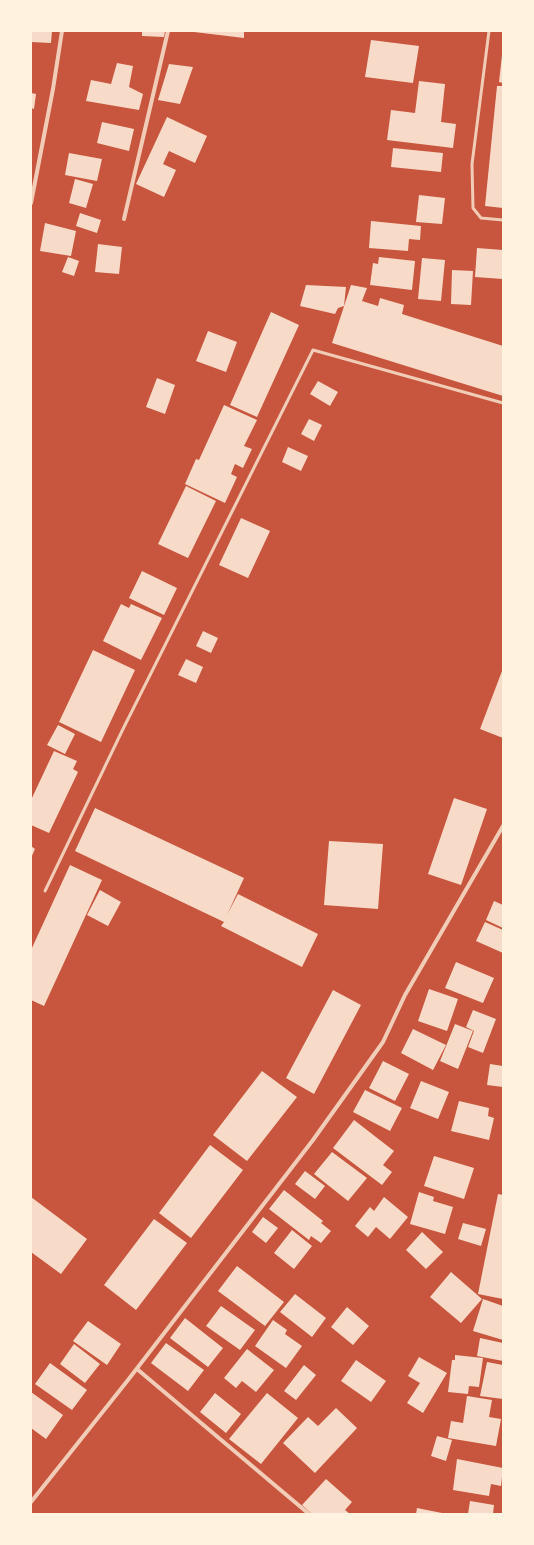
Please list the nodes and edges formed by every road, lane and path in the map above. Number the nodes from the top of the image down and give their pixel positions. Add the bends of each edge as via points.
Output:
1 (62, 31) edge
2 (168, 31) edge
3 (489, 31) edge
4 (31, 203) edge
5 (124, 219) dead end
6 (503, 220) edge
7 (503, 403) edge
8 (503, 826) edge
9 (45, 891) dead end
10 (137, 1369) junction
11 (31, 1502) edge
12 (309, 1514) edge

1 - 4 street
2 - 5 street
3 - 6 lane via 472,164 473,208 481,218
7 - 9 lane via 312,350
8 - 10 street via 405,995 383,1042 313,1140
10 - 11 street
10 - 12 street

